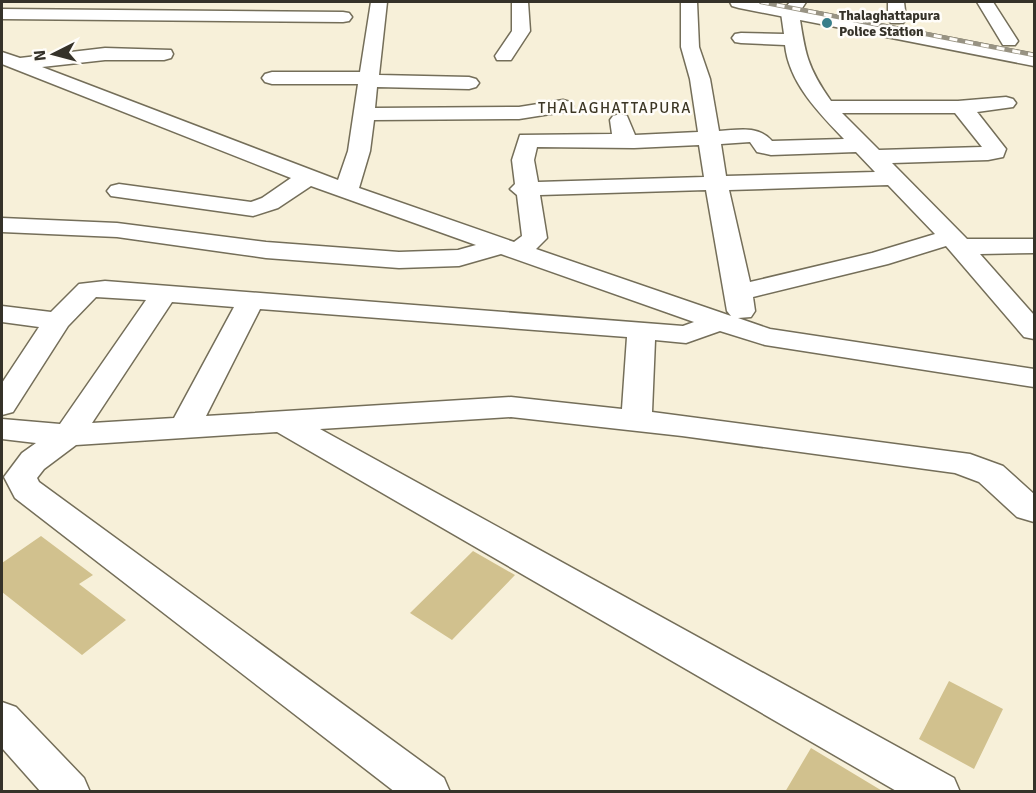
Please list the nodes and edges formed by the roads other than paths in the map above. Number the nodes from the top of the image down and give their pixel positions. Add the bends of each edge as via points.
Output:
1 (273, 2) edge
2 (379, 2) edge
3 (520, 2) edge
4 (689, 2) edge
5 (739, 2) edge
6 (985, 2) edge
7 (798, 5) edge
8 (896, 10) edge
9 (2, 14) edge
10 (257, 17) junction
11 (343, 17) dead end
12 (741, 38) dead end
13 (794, 40) junction
14 (1009, 41) junction
15 (1035, 46) edge
16 (164, 54) dead end
17 (504, 56) dead end
18 (1035, 60) edge
19 (9, 61) edge
20 (272, 78) dead end
21 (368, 79) junction
22 (469, 83) dead end
23 (1006, 104) dead end
24 (563, 106) dead end
25 (825, 107) junction
26 (958, 107) junction
27 (364, 114) junction
28 (620, 120) dead end
29 (709, 139) junction
30 (628, 141) junction
31 (868, 151) junction
32 (308, 177) junction
33 (895, 178) junction
34 (716, 182) junction
35 (525, 189) junction
36 (119, 191) dead end
37 (346, 192) junction
38 (2, 225) edge
39 (955, 242) junction
40 (1035, 246) edge
41 (509, 249) junction
42 (739, 292) junction
43 (164, 294) junction
44 (250, 300) junction
45 (2, 314) edge
46 (57, 321) junction
47 (730, 325) junction
48 (1033, 328) edge
49 (642, 330) junction
50 (1035, 378) edge
51 (2, 405) edge
52 (281, 421) junction
53 (636, 421) junction
54 (184, 428) junction
55 (2, 429) edge
56 (68, 435) junction
57 (1035, 510) edge
58 (2, 720) edge
59 (69, 792) edge
60 (429, 792) edge
61 (939, 792) edge

1 - 10 street
2 - 21 street
3 - 17 street via 521,31
4 - 29 street via 690,47 700,79
5 - 7 highway
6 - 14 street
7 - 8 highway
7 - 13 street
7 - 18 highway
8 - 14 highway
9 - 10 street
10 - 11 street
12 - 13 street
13 - 25 street via 804,77
14 - 15 highway
16 - 19 street
19 - 32 street
20 - 21 street
21 - 22 street
21 - 27 street
23 - 26 street
24 - 27 street via 519,112
25 - 26 street
25 - 31 street
26 - 31 street via 965,110 995,152
27 - 37 street
28 - 30 street via 624,139
29 - 30 street
29 - 31 street via 751,136 771,148
29 - 34 street
30 - 35 street via 528,140 523,160
31 - 33 street
32 - 36 street via 270,203 253,209
32 - 37 street
33 - 34 street
33 - 39 street
34 - 35 street
34 - 42 street
35 - 41 street via 535,238
37 - 41 street
38 - 41 street via 117,230 266,250 399,260 459,258
39 - 40 street
39 - 42 street
39 - 48 street
41 - 47 street
42 - 47 street
43 - 44 street
43 - 46 street via 88,290
43 - 56 street
44 - 49 street
44 - 54 street
45 - 46 street
46 - 51 street
47 - 49 street via 686,335
47 - 50 street via 765,337
49 - 53 street
52 - 53 street via 511,406
52 - 54 street
52 - 61 street
53 - 57 street via 959,462 991,474
54 - 56 street
55 - 56 street
56 - 60 street via 33,461 20,477 27,490
58 - 59 street

